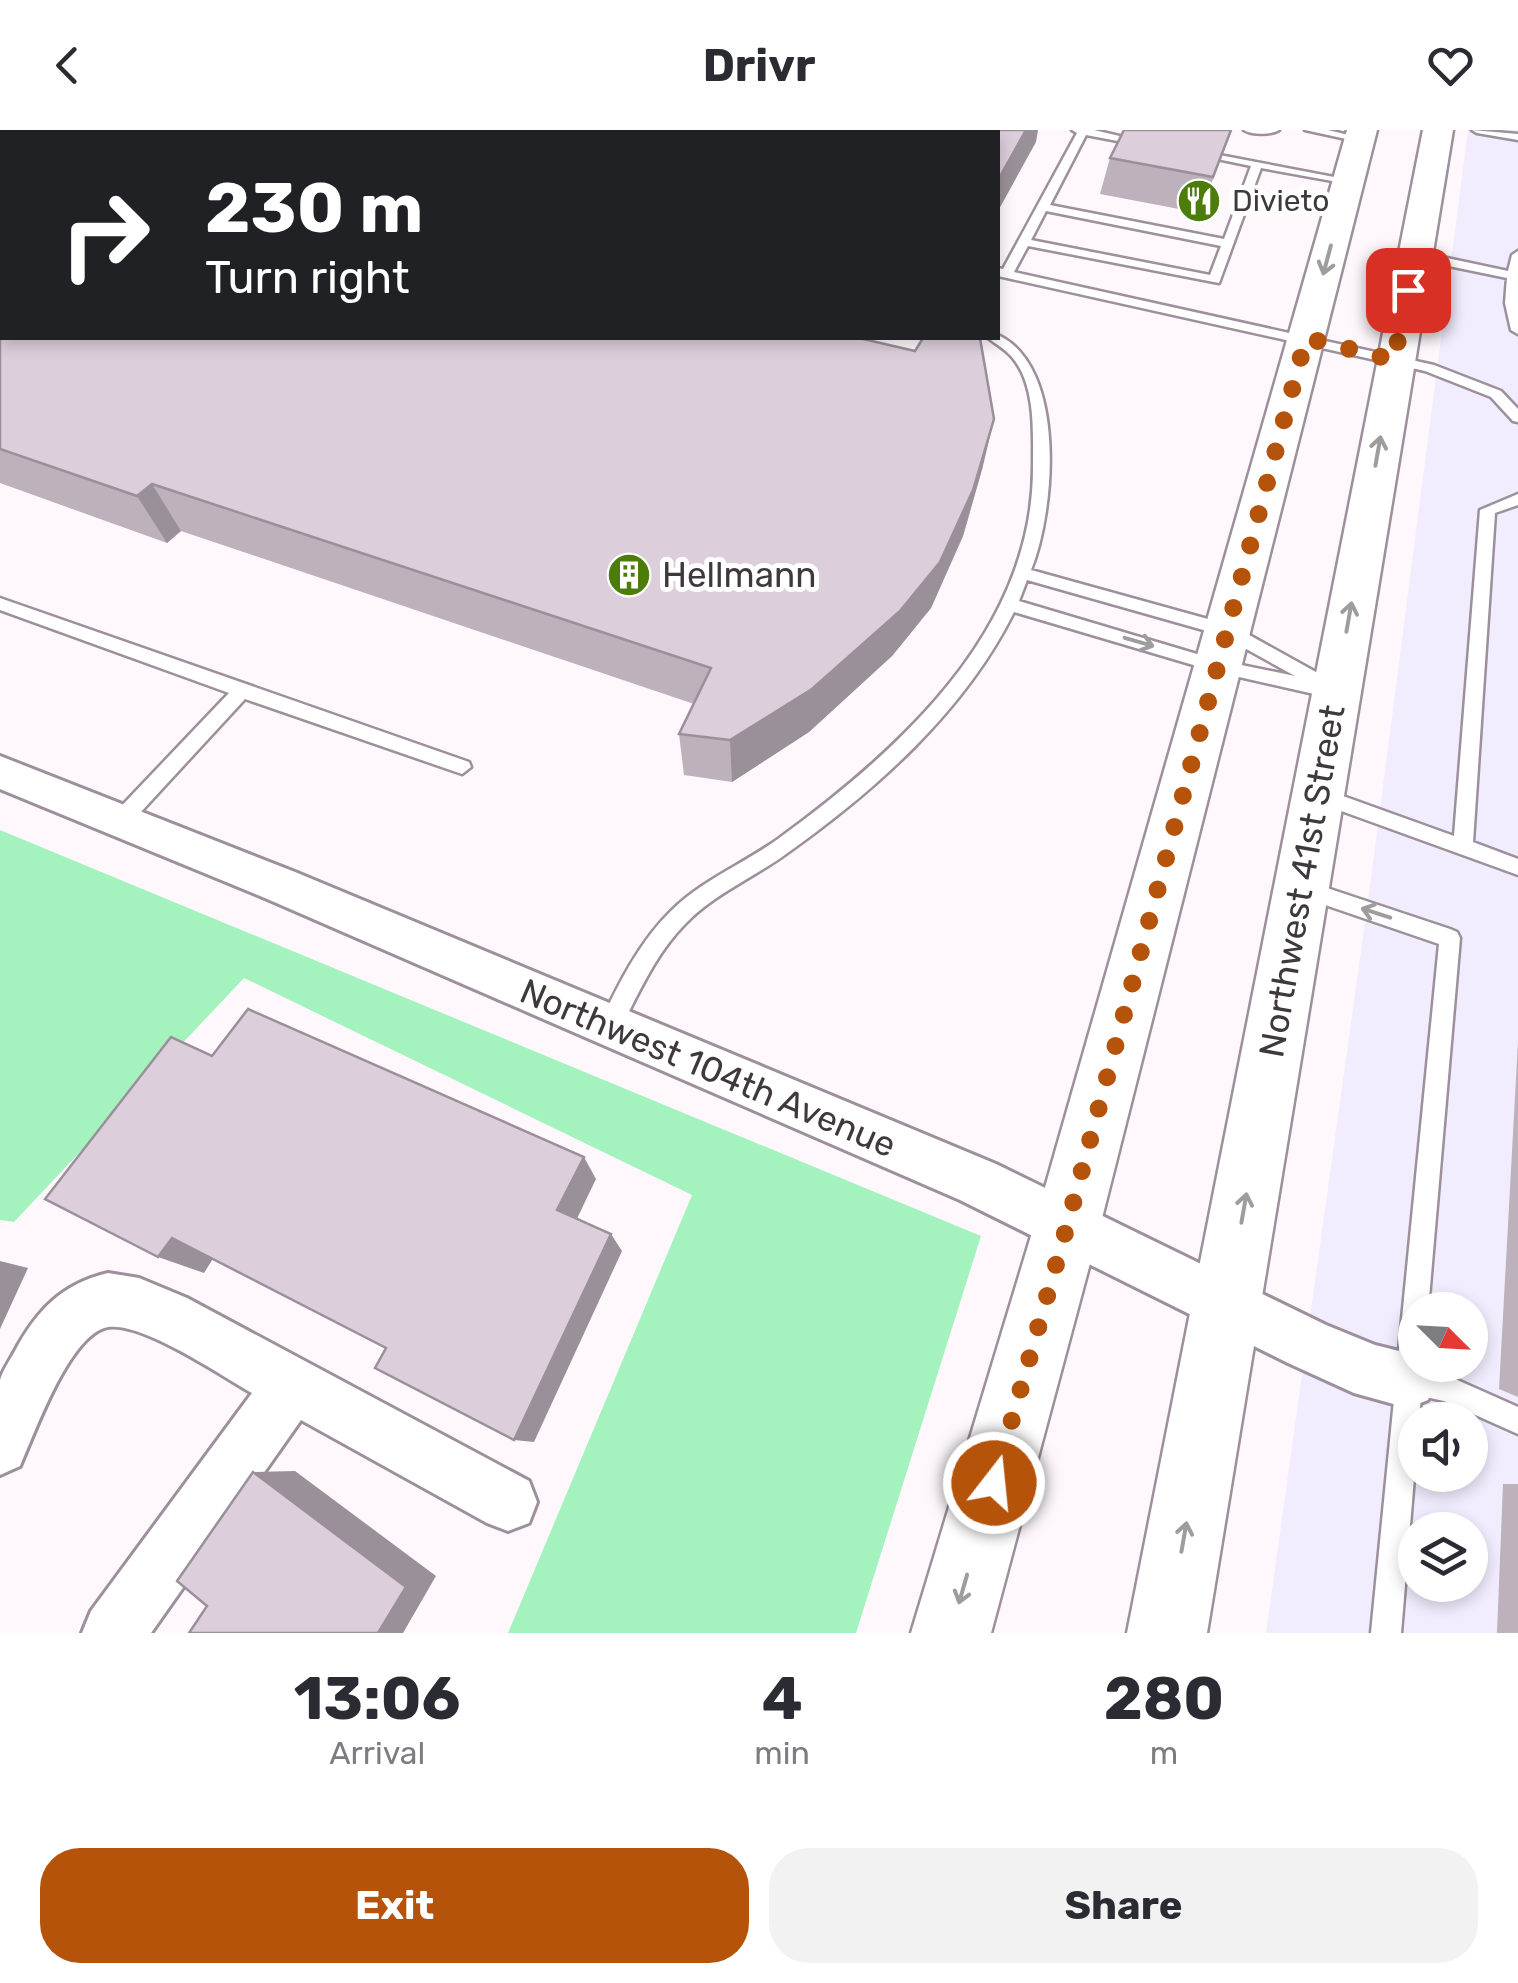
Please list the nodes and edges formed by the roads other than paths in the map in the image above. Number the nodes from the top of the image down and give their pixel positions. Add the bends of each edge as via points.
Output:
1 (1253, 130) edge
2 (1274, 130) edge
3 (1310, 130) edge
4 (1438, 130) edge
5 (1477, 130) edge
6 (1080, 131) edge
7 (1361, 134) edge
8 (1518, 137) edge
9 (1160, 146) edge
10 (1180, 149) edge
11 (1257, 163) junction
12 (1348, 181) junction
13 (1042, 207) junction
14 (1024, 242) junction
15 (1228, 244) junction
16 (1414, 255) junction
17 (1518, 256) edge
18 (1002, 274) edge
19 (1516, 277) edge
20 (1517, 326) edge
21 (1306, 338) junction
22 (998, 340) edge
23 (1394, 360) junction
24 (1518, 418) edge
25 (1518, 499) edge
26 (1025, 574) junction
27 (1111, 598) junction
28 (0, 604) edge
29 (1012, 605) junction
30 (1099, 631) junction
31 (1222, 648) junction
32 (242, 691) junction
33 (1336, 692) junction
34 (462, 767) dead end
35 (0, 772) edge
36 (1317, 794) junction
37 (120, 821) junction
38 (1464, 846) junction
39 (1518, 867) edge
40 (1301, 888) junction
41 (610, 1026) junction
42 (1067, 1226) junction
43 (1416, 1292) edge
44 (1226, 1304) junction
45 (1398, 1378) edge
46 (1408, 1382) edge
47 (1418, 1382) edge
48 (292, 1385) junction
49 (1518, 1421) edge
50 (0, 1446) edge
51 (508, 1502) dead end
52 (113, 1633) edge
53 (951, 1633) edge
54 (1167, 1633) edge
55 (1386, 1633) edge

1 - 2 lane
3 - 7 lane
4 - 16 main road, Northwest 41st Street
5 - 8 lane
6 - 9 lane
6 - 13 lane
7 - 12 main road
10 - 11 lane
11 - 12 lane
11 - 15 lane
12 -> 21 main road
13 - 14 lane
13 - 15 lane
14 - 15 lane via 1215,280
14 - 18 lane
16 - 19 lane
16 - 23 main road, Northwest 41st Street
17 - 19 lane
18 - 21 lane
19 - 20 lane via 1510,294
21 - 23 lane
21 - 31 main road
22 - 26 lane via 1022,357 1040,424 1041,509
23 - 24 lane via 1496,394
33 -> 23 main road, Northwest 41st Street
25 - 38 lane via 1488,510
26 - 27 lane
26 - 29 lane
27 - 30 lane
27 - 31 lane
28 - 32 lane
29 - 30 lane
29 - 41 lane via 955,690 898,752 819,820 703,893 674,922
30 -> 31 lane
31 - 33 lane
31 - 33 lane
31 - 42 main road
32 - 34 lane
32 - 37 lane
33 - 36 main road, Northwest 41st Street
35 - 37 street, Northwest 104th Avenue
36 - 38 lane
36 - 40 main road, Northwest 41st Street
37 - 41 street, Northwest 104th Avenue
38 - 39 lane
43 -> 40 lane via 1450,938
44 -> 40 main road, Northwest 41st Street
41 - 42 street, Northwest 104th Avenue
42 - 44 street, Northwest 104th Avenue
42 -> 53 main road
44 - 45 street, Northwest 104th Avenue
54 -> 44 main road, Northwest 41st Street
46 - 55 lane
47 - 49 lane
48 - 50 street via 135,1303 86,1304 46,1351
48 - 51 street
48 - 52 street

